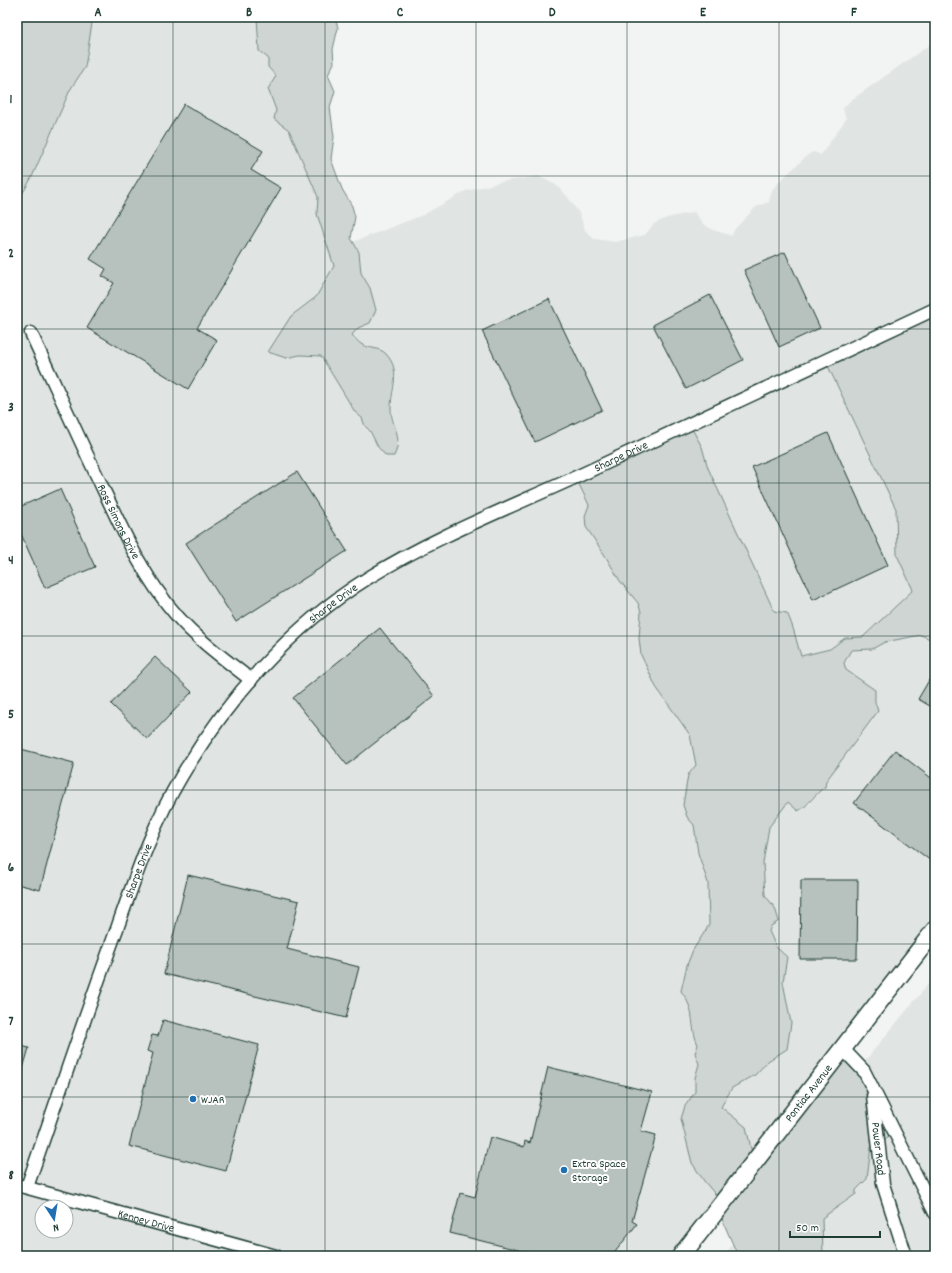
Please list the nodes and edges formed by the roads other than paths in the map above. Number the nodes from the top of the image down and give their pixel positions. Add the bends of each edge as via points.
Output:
1 (935, 309) edge
2 (31, 333) dead end
3 (251, 680) junction
4 (935, 930) edge
5 (842, 1048) junction
6 (872, 1089) junction
7 (22, 1186) edge
8 (935, 1213) edge
9 (276, 1256) edge
10 (681, 1256) edge
11 (906, 1256) edge

1 - 3 street, Sharpe Drive via 402,558 332,604 290,639
2 - 3 street, Ross Simons Drive via 78,439 126,537 153,583 183,622 203,642
3 - 7 street, Sharpe Drive via 214,725 162,810
4 - 5 main road, Pontiac Avenue
5 - 6 street, Power Road via 864,1071
5 - 10 main road, Pontiac Avenue
6 - 8 street
6 - 11 street, Power Road via 883,1184
7 - 9 street, Kenney Drive

